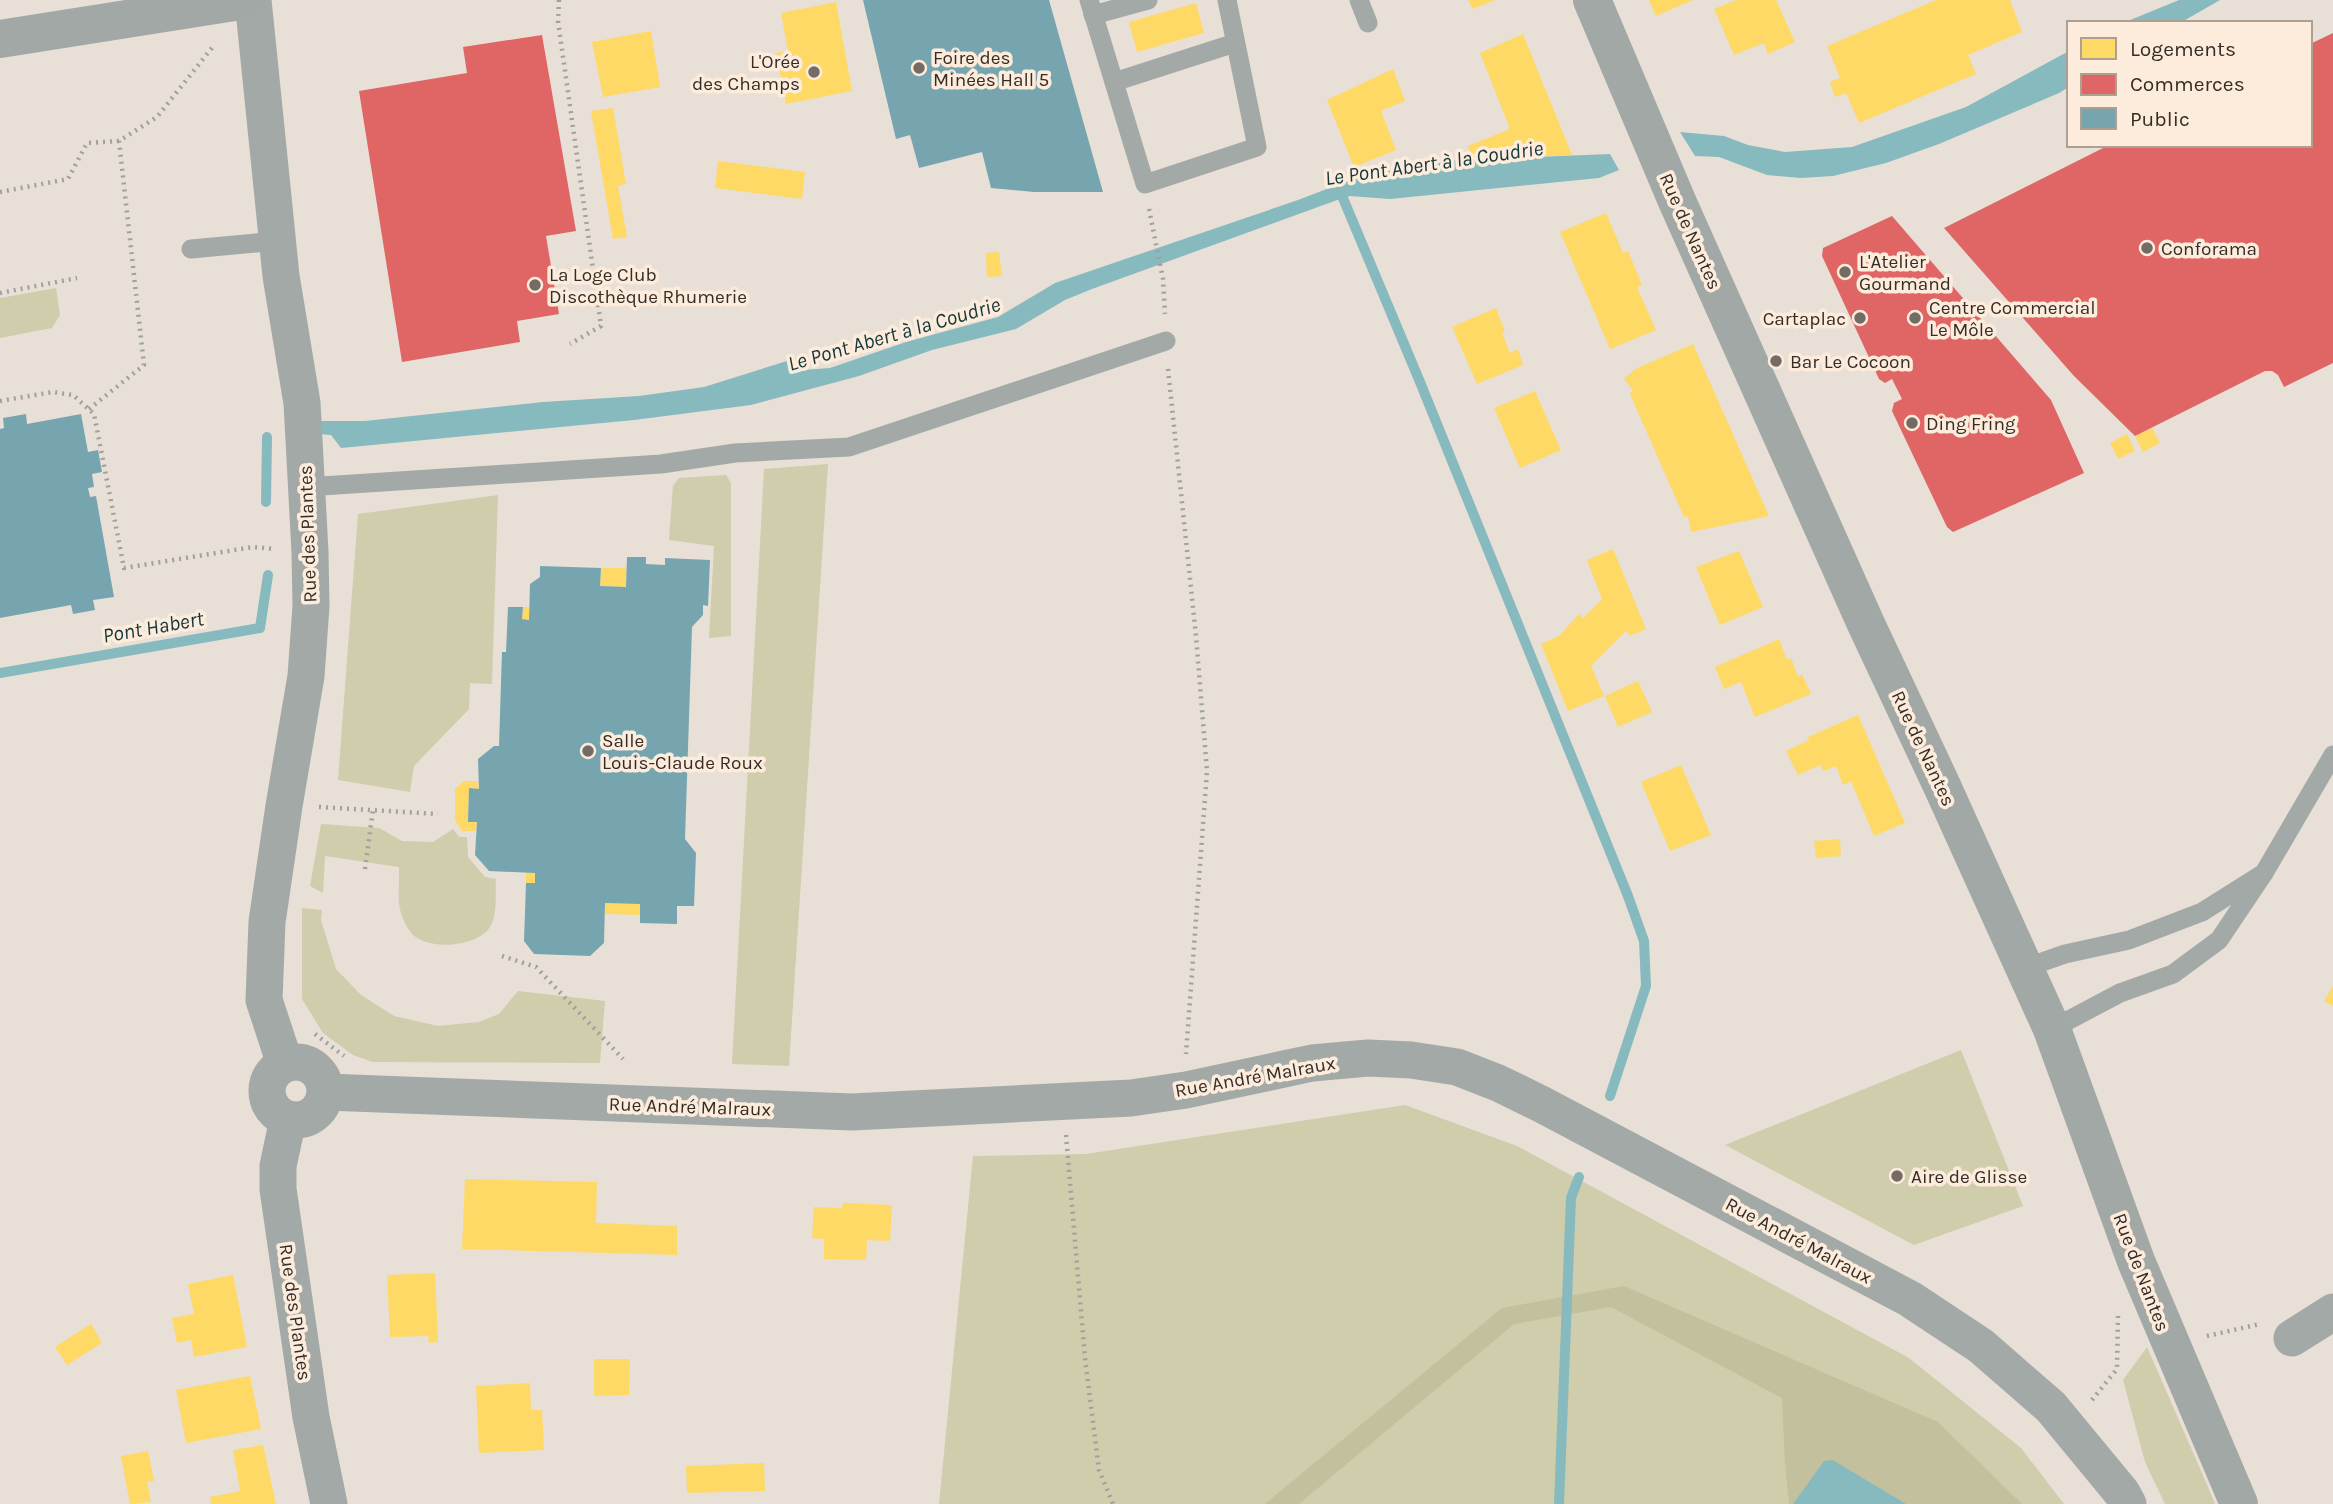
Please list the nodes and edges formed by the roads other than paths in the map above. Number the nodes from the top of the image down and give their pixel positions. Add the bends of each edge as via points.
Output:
1 (81, 0) edge
2 (247, 0) edge
3 (253, 0) edge
4 (1148, 0) edge
5 (1227, 0) edge
6 (1359, 0) edge
7 (1592, 0) edge
8 (1091, 7) edge
9 (0, 13) edge
10 (1368, 23) dead end
11 (0, 39) edge
12 (1236, 43) junction
13 (1114, 82) junction
14 (277, 241) junction
15 (191, 249) dead end
16 (1166, 341) road end
17 (306, 487) junction
18 (2333, 755) edge
19 (2264, 873) junction
20 (2025, 968) junction
21 (2052, 1029) junction
22 (285, 1064) junction
23 (326, 1092) junction
24 (288, 1119) junction
25 (2333, 1312) edge
26 (2292, 1338) dead end
27 (329, 1504) edge
28 (2128, 1504) edge
29 (2239, 1504) edge

1 - 9 main road
2 - 11 main road
3 - 14 street, Rue des Plantes
4 - 8 lane
5 - 12 lane
6 - 10 lane
7 - 20 main road, Rue de Nantes via 1838,561
8 - 13 lane
12 - 13 lane
12 - 13 lane via 1256,147 1145,184
14 - 15 lane
14 - 17 street, Rue des Plantes via 302,403
16 - 17 lane via 849,447
17 - 22 street, Rue des Plantes via 311,606 306,676 267,922 264,1000
18 - 19 lane
19 - 20 lane via 2202,912 2129,940
19 - 21 lane via 2219,940 2173,974 2120,993
20 - 21 main road, Rue de Nantes
21 - 29 main road, Rue de Nantes via 2136,1261
22 - 23 street via 313,1067
22 - 24 street via 275,1071 267,1093 278,1114
23 - 24 street via 319,1111 312,1116
23 - 28 street, Rue André Malraux via 852,1112 1131,1098 1312,1063 1368,1058 1457,1067 1498,1083 1910,1299 1971,1340 2051,1407
24 - 27 street, Rue des Plantes via 278,1189 311,1417
25 - 26 street

